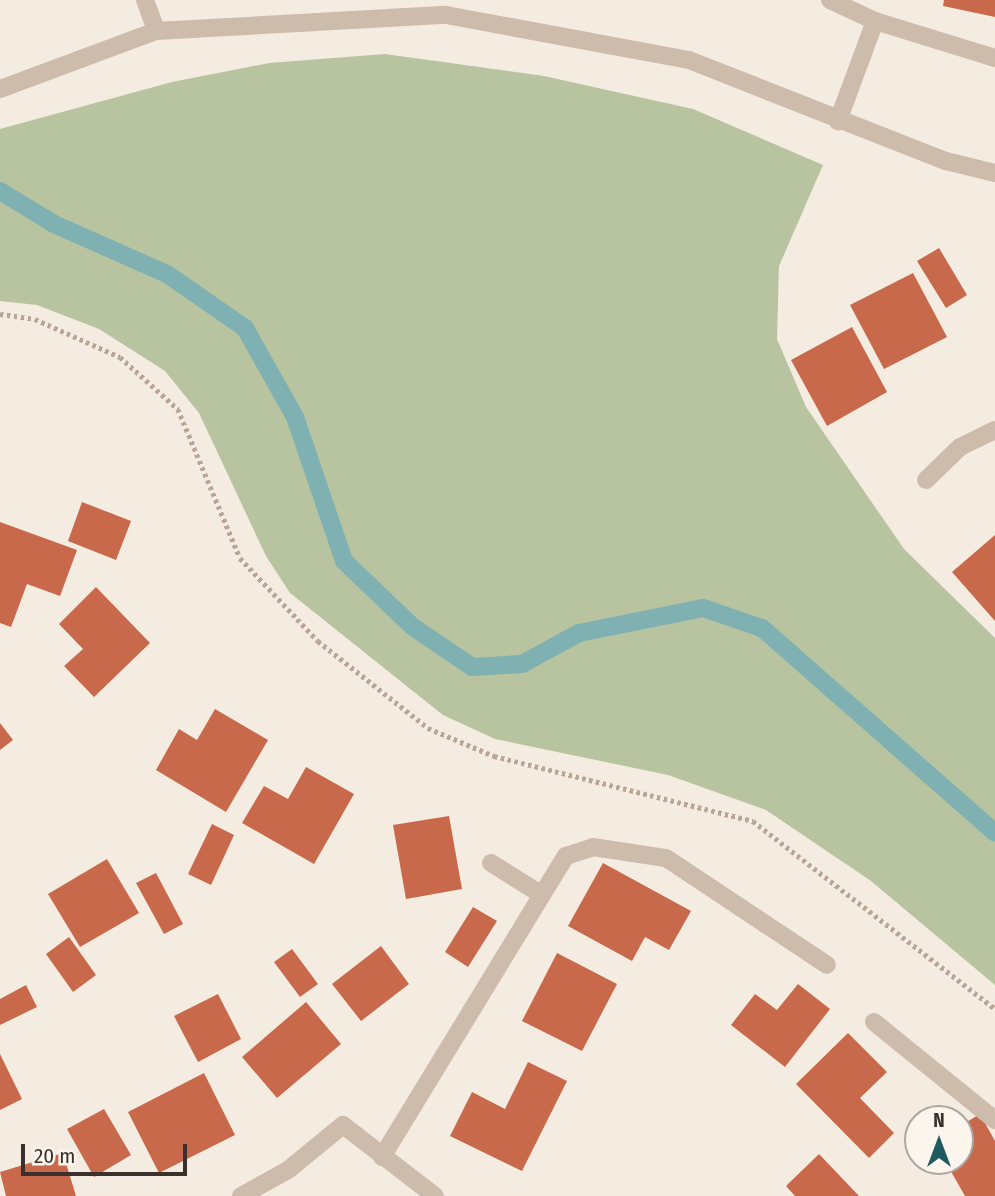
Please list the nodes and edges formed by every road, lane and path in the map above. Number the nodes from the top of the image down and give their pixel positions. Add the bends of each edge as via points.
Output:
1 (145, 0) edge
2 (830, 0) edge
3 (875, 21) junction
4 (156, 31) junction
5 (995, 58) edge
6 (0, 89) edge
7 (838, 121) junction
8 (995, 173) edge
9 (0, 314) edge
10 (995, 430) edge
11 (926, 480) dead end
12 (491, 863) dead end
13 (542, 895) junction
14 (827, 965) dead end
15 (995, 1009) edge
16 (874, 1023) dead end
17 (995, 1120) edge
18 (382, 1157) junction
19 (241, 1196) edge
20 (435, 1196) edge

1 - 4 street
2 - 3 street
3 - 5 street
3 - 7 street
4 - 6 street
4 - 7 street via 446,15 689,60
7 - 8 street
9 - 15 path via 35,319 120,357 178,409 240,558 318,641 428,728 494,756 753,821
10 - 11 street via 960,447
12 - 13 street
13 - 14 street via 566,856 593,847 666,858
13 - 18 street
16 - 17 street
18 - 19 street via 343,1125 288,1170
18 - 20 street

